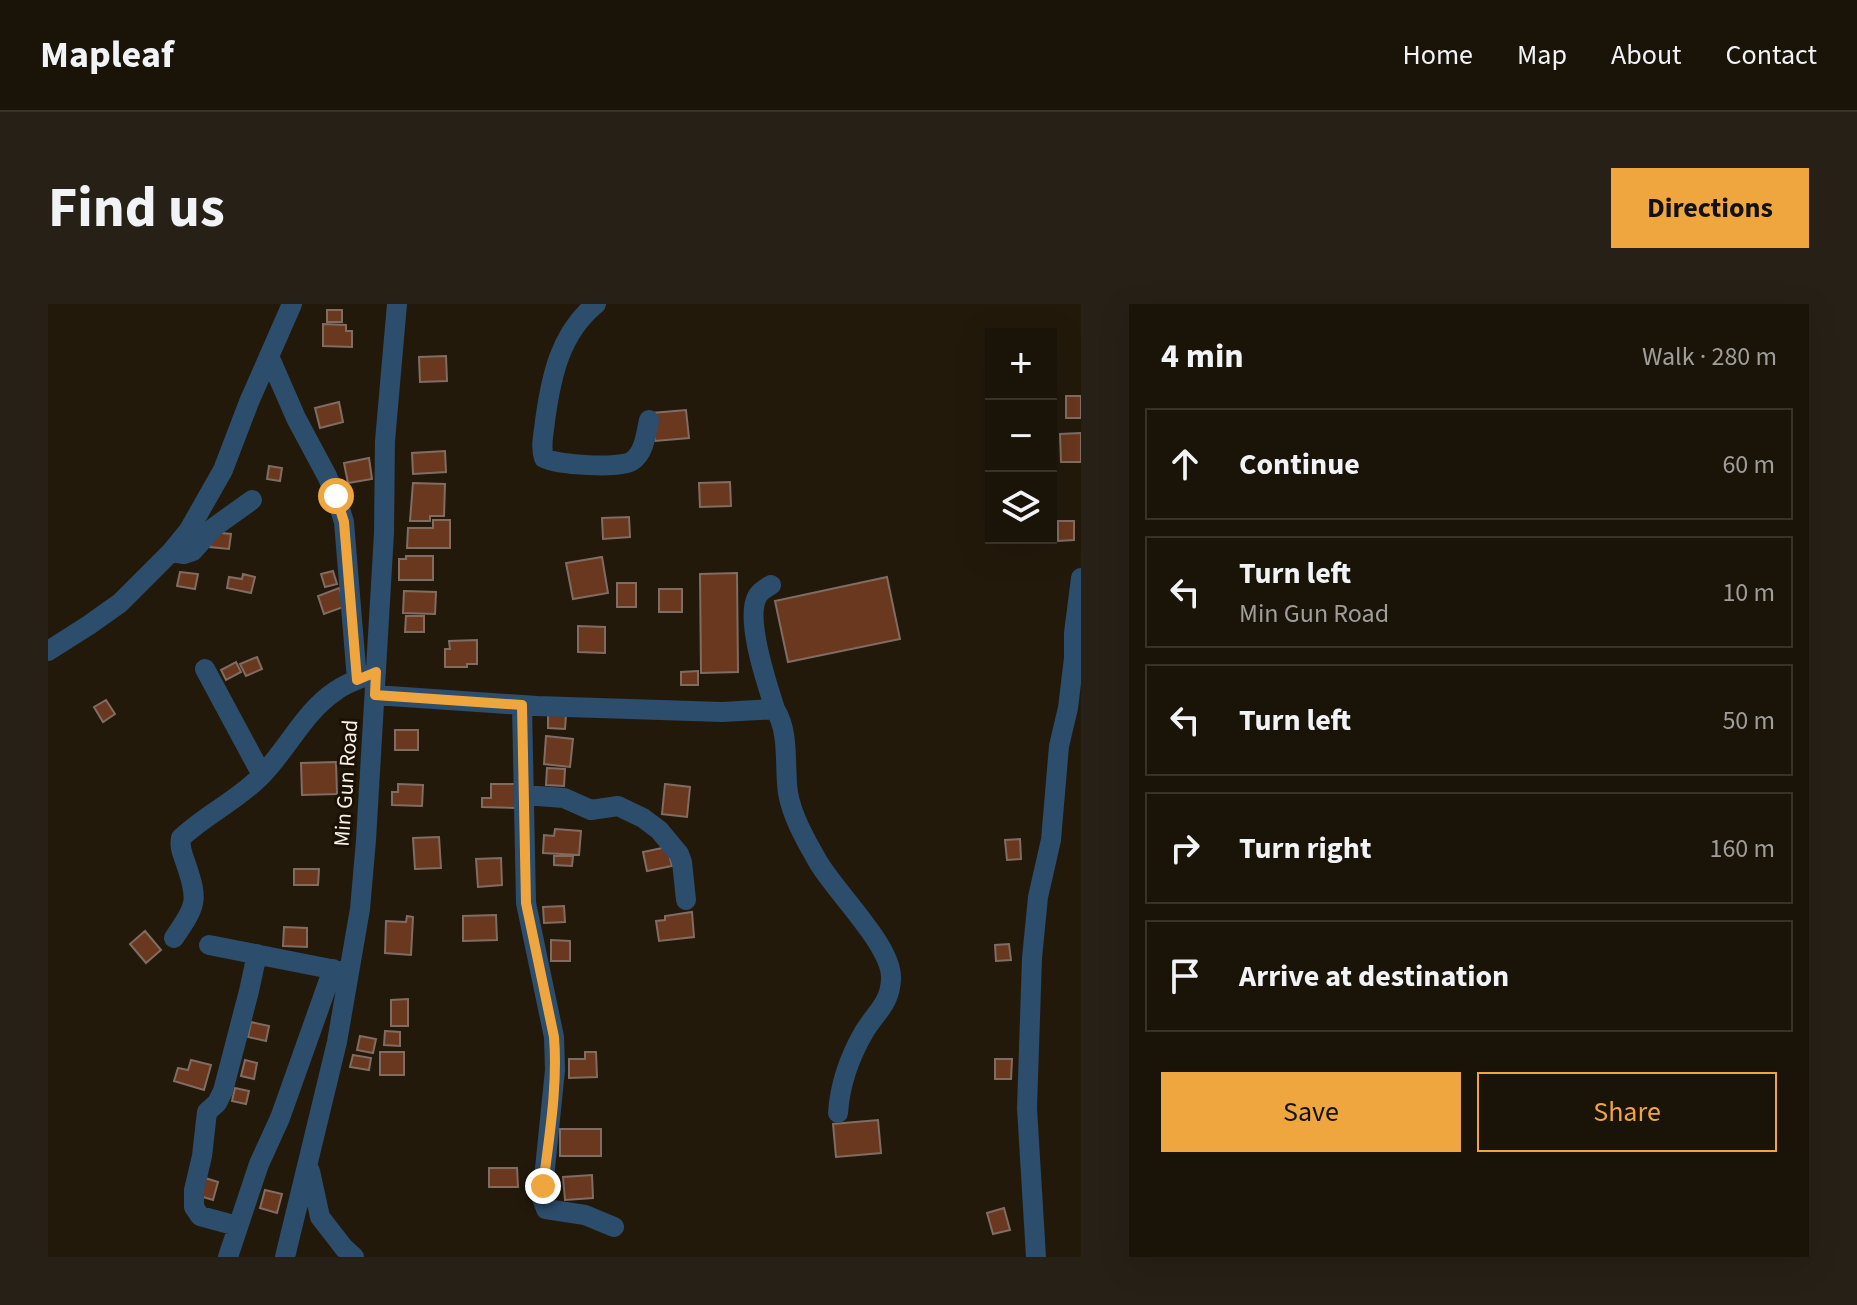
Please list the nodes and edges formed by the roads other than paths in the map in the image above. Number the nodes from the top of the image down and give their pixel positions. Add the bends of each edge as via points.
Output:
1 (292, 304) edge
2 (397, 304) edge
3 (596, 304) edge
4 (269, 356) junction
5 (649, 420) dead end
6 (252, 500) dead end
7 (171, 552) junction
8 (1081, 578) edge
9 (771, 585) dead end
10 (48, 651) edge
11 (205, 669) dead end
12 (366, 676) junction
13 (375, 695) junction
14 (522, 705) junction
15 (775, 709) junction
16 (262, 775) junction
17 (524, 795) junction
18 (686, 900) dead end
19 (174, 938) dead end
20 (209, 945) dead end
21 (257, 954) junction
22 (341, 971) junction
23 (838, 1113) dead end
24 (308, 1163) junction
25 (237, 1226) junction
26 (614, 1227) dead end
27 (228, 1257) edge
28 (285, 1257) edge
29 (354, 1257) edge
30 (1036, 1257) edge

1 - 4 street
2 - 12 street, Min Gun Road via 385,441 384,533
3 - 5 street via 568,336 551,380 544,458 630,463 641,450
4 - 7 street via 223,470
4 - 12 street via 344,522
6 - 7 street via 213,528 193,551
7 - 10 street via 120,603
8 - 30 street via 1032,958 1027,1108
9 - 15 street via 755,601 755,622
11 - 16 street
12 - 13 street, Min Gun Road
12 - 16 street via 326,697
13 - 14 street
13 - 22 street, Min Gun Road via 360,909
14 - 15 street
14 - 17 street
15 - 23 street via 783,722 794,815 818,863 883,951 892,973 884,1006 842,1078
16 - 19 street via 181,838 195,900
17 - 18 street via 564,798 591,810 618,806 643,818 679,854
17 - 26 street via 527,916 555,1049 543,1204
20 - 21 street
21 - 22 street
21 - 25 street via 223,1091 207,1112 194,1190 200,1216
22 - 24 street, Min Gun Road via 337,1042
22 - 25 street
24 - 28 street, Min Gun Road
24 - 29 street via 320,1217
25 - 27 street

